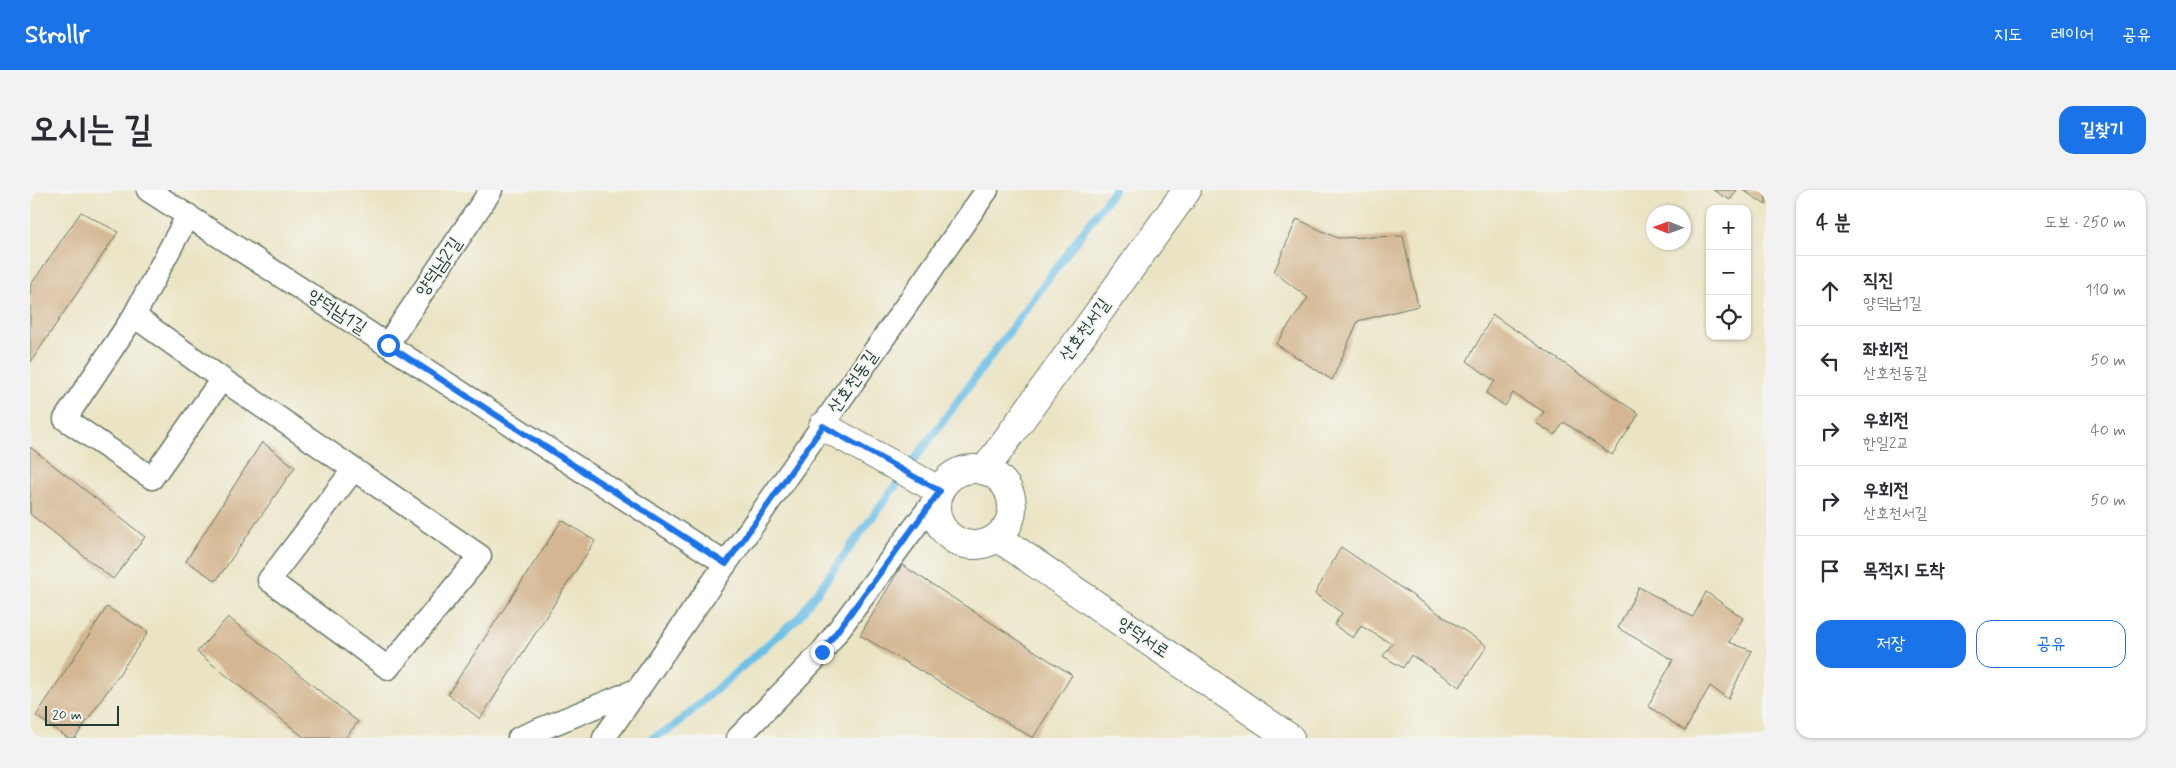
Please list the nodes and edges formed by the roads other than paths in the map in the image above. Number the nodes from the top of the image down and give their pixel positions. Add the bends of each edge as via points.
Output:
1 (148, 190) edge
2 (490, 190) edge
3 (988, 190) edge
4 (1186, 190) edge
5 (188, 215) junction
6 (134, 316) junction
7 (388, 345) junction
8 (222, 379) junction
9 (828, 429) junction
10 (354, 469) junction
11 (984, 471) junction
12 (934, 490) junction
13 (997, 537) junction
14 (726, 564) junction
15 (639, 689) junction
16 (519, 738) edge
17 (604, 738) edge
18 (738, 738) edge
19 (1290, 738) edge

1 - 5 street, 양덕남1길
2 - 7 street, 양덕남2길
3 - 9 street, 산호천동길
4 - 11 street, 산호천서길
5 - 6 street
5 - 7 street, 양덕남1길
6 - 8 street
6 - 8 street via 65,419 152,478
7 - 14 street, 양덕남1길
8 - 10 street
9 - 12 street
9 - 14 street, 산호천동길
10 - 10 street via 480,556 388,668 269,580
11 - 12 street via 961,472
11 - 13 street via 1003,484 1012,506 1005,529
12 - 13 street via 938,520 952,539 975,545
12 - 18 street via 822,652
13 - 19 street, 양덕서로
14 - 15 street, 산호천동길
15 - 16 street
15 - 17 street, 산호천동길

